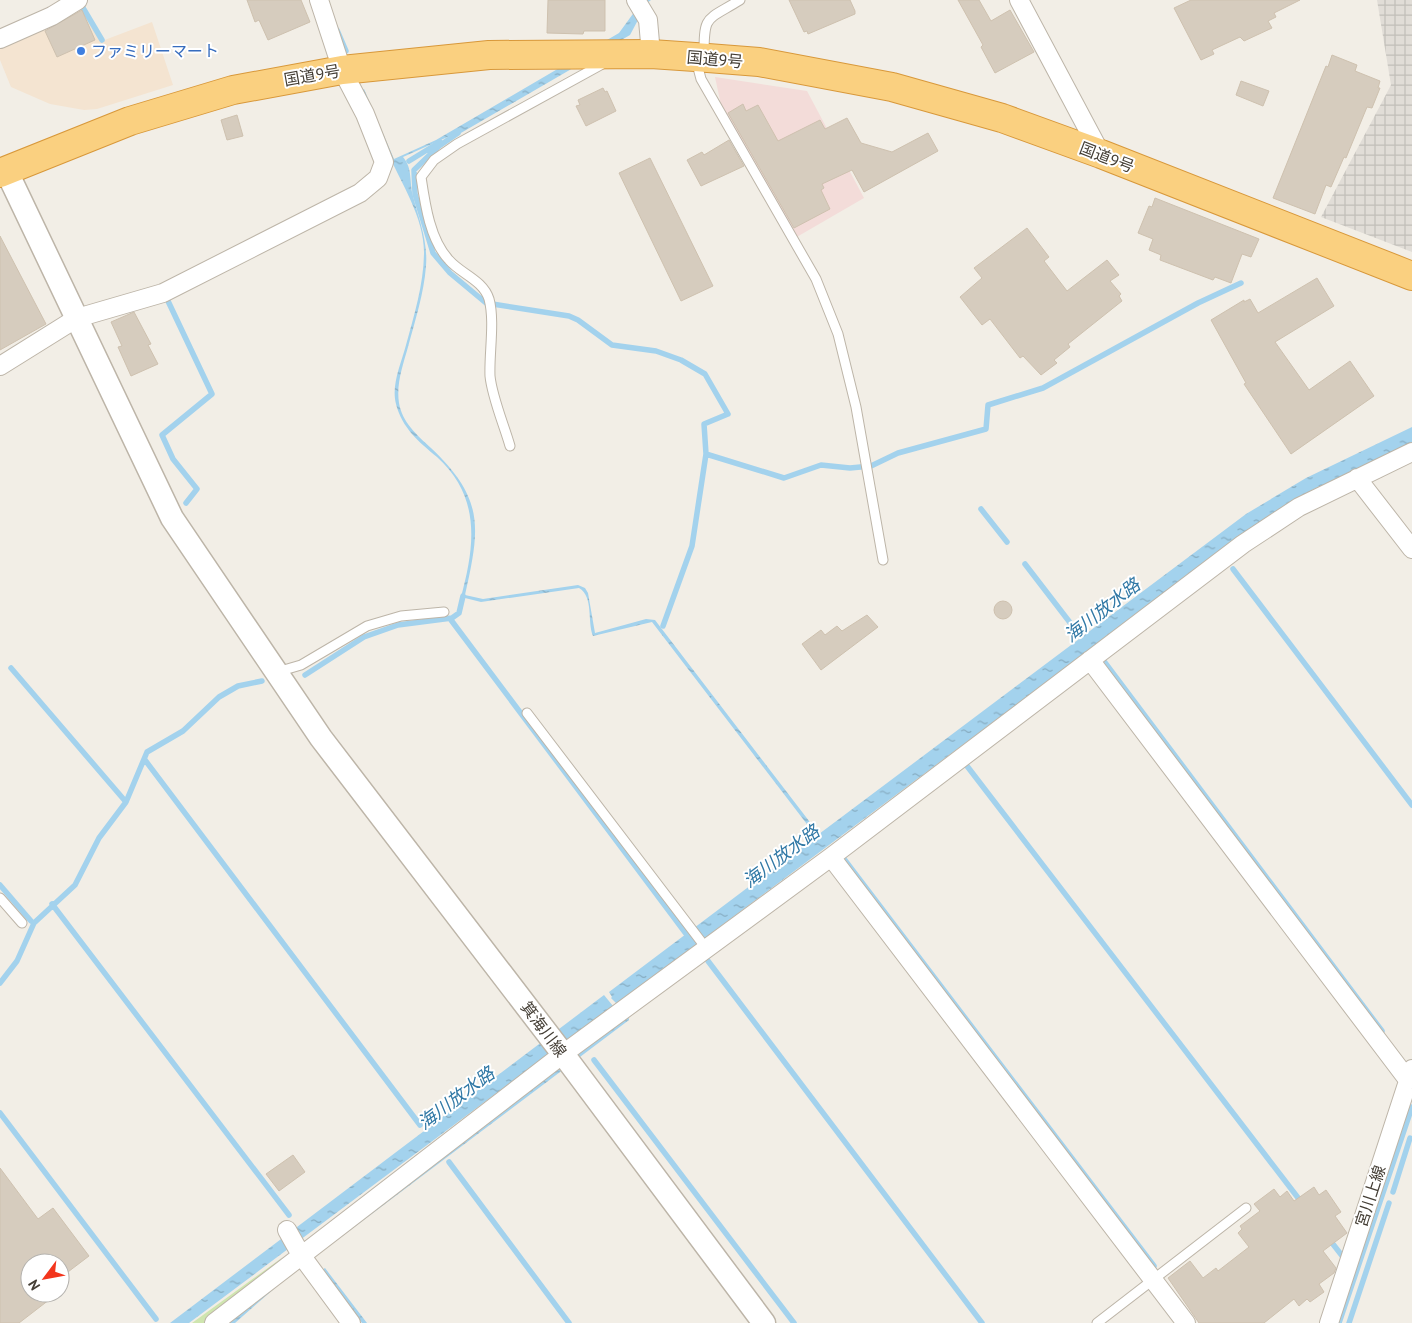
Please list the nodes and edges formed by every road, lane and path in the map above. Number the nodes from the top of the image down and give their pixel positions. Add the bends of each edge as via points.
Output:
1 (78, 0) edge
2 (319, 0) edge
3 (740, 0) edge
4 (1019, 0) edge
5 (640, 5) edge
6 (0, 39) edge
7 (651, 54) junction
8 (614, 55) junction
9 (699, 57) junction
10 (342, 70) junction
11 (1101, 154) junction
12 (3, 172) edge
13 (1412, 276) edge
14 (77, 318) junction
15 (0, 366) edge
16 (510, 446) dead end
17 (1412, 452) edge
18 (1357, 478) junction
19 (1412, 549) edge
20 (883, 560) dead end
21 (444, 612) dead end
22 (1090, 660) junction
23 (276, 673) junction
24 (527, 713) dead end
25 (831, 856) junction
26 (0, 898) edge
27 (22, 924) dead end
28 (706, 948) junction
29 (563, 1054) junction
30 (1410, 1075) edge
31 (1246, 1208) dead end
32 (287, 1230) dead end
33 (299, 1252) junction
34 (1153, 1281) junction
35 (214, 1323) edge
36 (351, 1323) edge
37 (764, 1323) edge
38 (1097, 1323) edge
39 (1186, 1323) edge
40 (1329, 1323) edge

1 - 6 street via 52,16
2 - 10 street
3 - 9 lane via 707,20
4 - 11 street
5 - 7 street via 649,26
7 - 8 highway, 国道9号
7 - 9 highway, 国道9号
8 - 10 highway, 国道9号 via 489,55
8 - 16 lane via 457,144 434,160 422,177 426,204 440,248 449,261 480,284 489,298 490,379
9 - 11 highway, 国道9号 via 759,62 892,87 1002,118
9 - 20 lane via 701,79 816,279 838,334 856,407
10 - 12 highway, 国道9号 via 233,90 130,121
10 - 14 street via 365,114 384,162 371,185 163,293
11 - 13 highway, 国道9号
12 - 14 street, 箕海川線
14 - 15 street
14 - 23 street, 箕海川線 via 172,518
17 - 18 street
18 - 19 street
18 - 22 street via 1299,507 1243,544
21 - 23 lane via 401,616 367,626 301,665
22 - 25 street
22 - 30 street
23 - 29 street, 箕海川線 via 321,738
24 - 28 lane
25 - 28 street
25 - 34 street
26 - 27 lane
28 - 29 street
29 - 33 street
29 - 37 street, 箕海川線
30 - 40 street, 宮川上線
31 - 34 lane
32 - 33 street
33 - 35 street
33 - 36 street
34 - 38 lane
34 - 39 street

